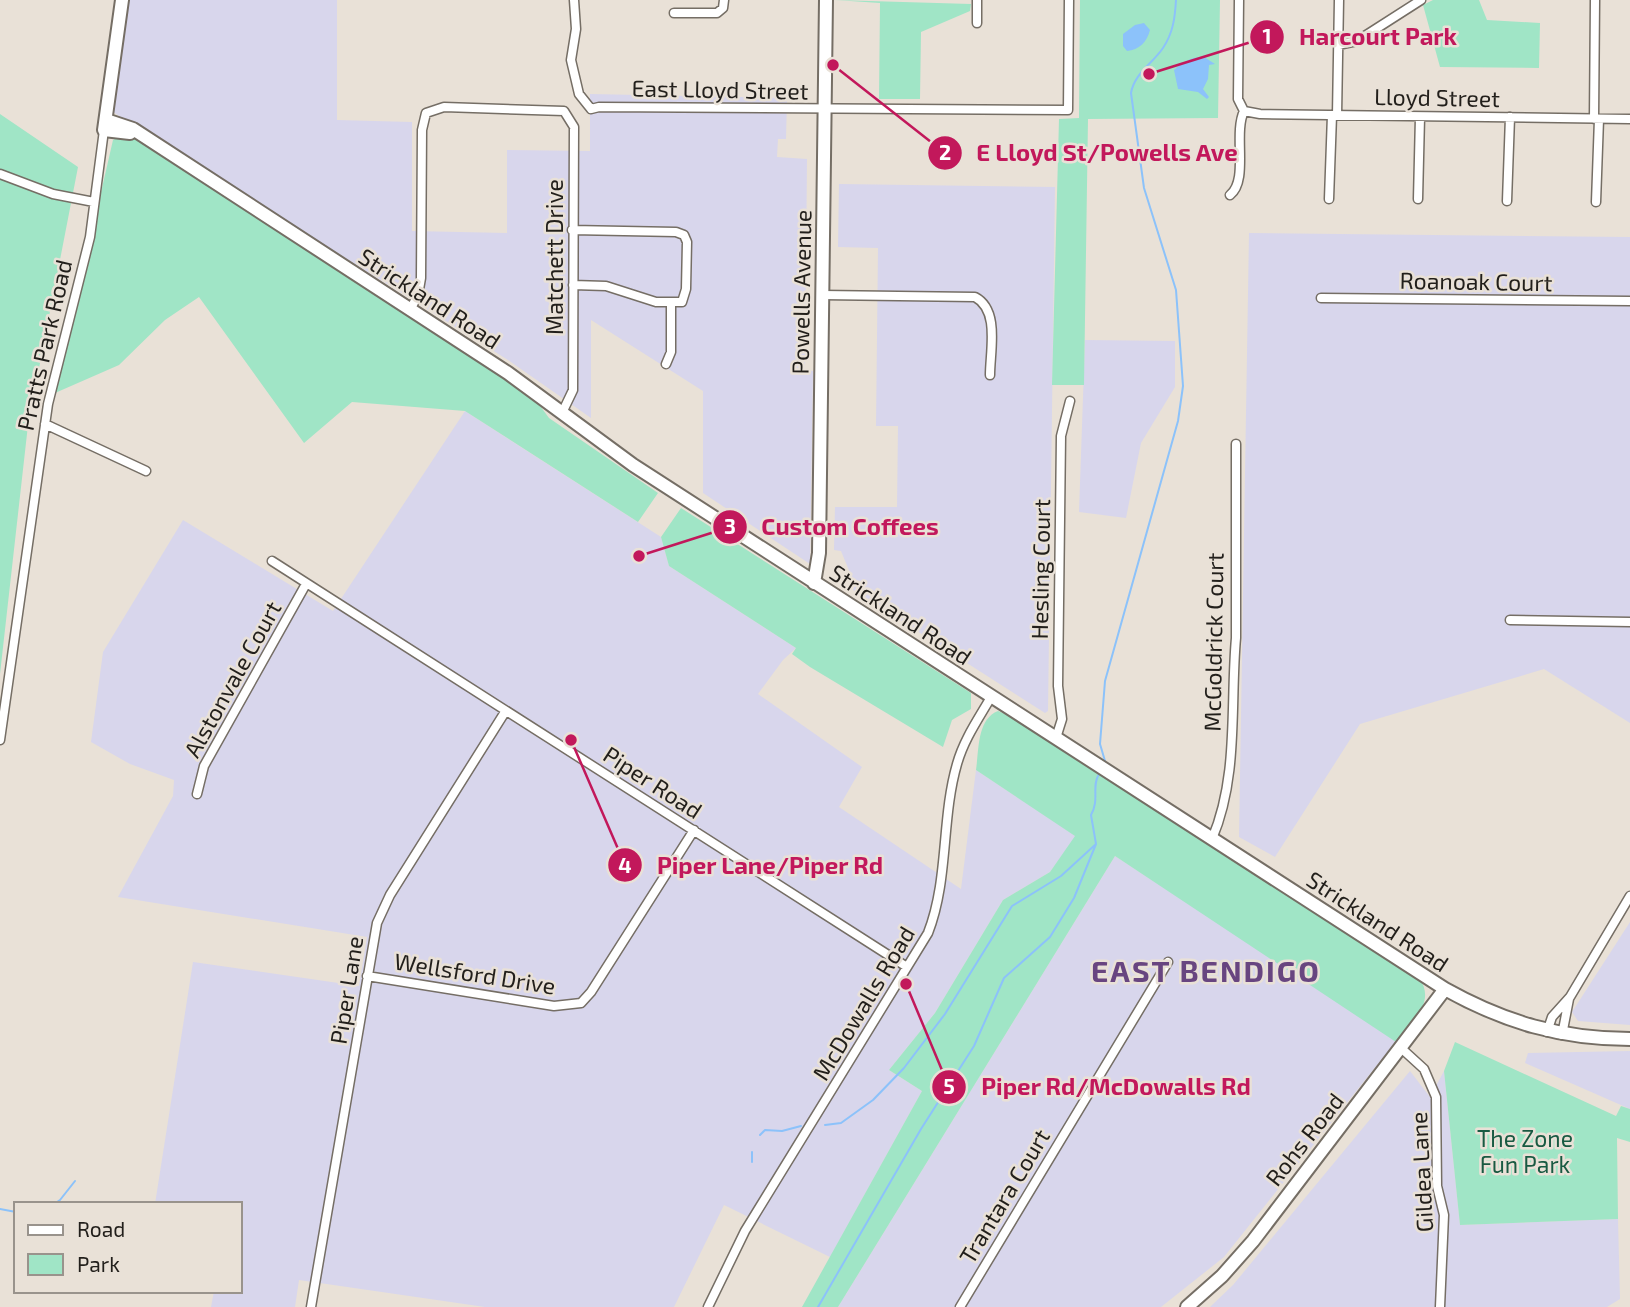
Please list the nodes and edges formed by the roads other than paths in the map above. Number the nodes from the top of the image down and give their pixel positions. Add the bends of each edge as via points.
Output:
1 (122, 0) edge
2 (574, 0) edge
3 (724, 0) edge
4 (826, 0) edge
5 (977, 0) edge
6 (1069, 0) edge
7 (1239, 0) edge
8 (1339, 0) edge
9 (1421, 0) edge
10 (1595, 0) edge
11 (674, 13) dead end
12 (977, 23) dead end
13 (1338, 45) junction
14 (591, 109) junction
15 (824, 109) junction
16 (1244, 111) junction
17 (1335, 115) junction
18 (1420, 117) junction
19 (1510, 117) junction
20 (587, 119) dead end
21 (1597, 119) junction
22 (1630, 120) edge
23 (105, 125) junction
24 (0, 174) edge
25 (1230, 195) dead end
26 (1329, 199) dead end
27 (1418, 199) dead end
28 (1507, 201) dead end
29 (94, 202) junction
30 (1596, 202) dead end
31 (572, 230) junction
32 (573, 285) junction
33 (822, 295) junction
34 (1321, 298) dead end
35 (1630, 302) edge
36 (671, 304) junction
37 (410, 310) junction
38 (667, 364) dead end
39 (990, 375) dead end
40 (1070, 401) dead end
41 (562, 413) junction
42 (45, 424) junction
43 (1236, 444) dead end
44 (146, 471) dead end
45 (272, 561) dead end
46 (814, 583) junction
47 (306, 584) junction
48 (1510, 620) dead end
49 (1630, 622) edge
50 (992, 697) junction
51 (505, 712) junction
52 (1056, 738) junction
53 (0, 740) edge
54 (197, 794) dead end
55 (694, 830) junction
56 (1212, 838) junction
57 (1630, 897) edge
58 (1168, 962) dead end
59 (907, 967) junction
60 (367, 976) junction
61 (1445, 989) junction
62 (1570, 997) junction
63 (1546, 1032) junction
64 (1562, 1035) junction
65 (1630, 1039) edge
66 (1401, 1048) junction
67 (311, 1307) edge
68 (708, 1307) edge
69 (960, 1307) edge
70 (1187, 1307) edge
71 (1440, 1307) edge

1 - 23 main road, Pratts Park Road
2 - 14 street via 571,60 579,94
3 - 11 street via 717,13
4 - 15 main road, Powells Avenue
5 - 12 street
6 - 15 street, East Lloyd Street via 1068,110
7 - 16 street via 1238,96
8 - 13 street
9 - 13 street via 1357,41
10 - 21 street
13 - 17 street
14 - 15 street, East Lloyd Street
14 - 20 street
15 - 33 main road, Powells Avenue
16 - 17 street, Lloyd Street
16 - 25 street via 1238,183
17 - 18 street, Lloyd Street
17 - 26 street
18 - 19 street, Lloyd Street
18 - 27 street
19 - 21 street, Lloyd Street
19 - 28 street
21 - 22 street, Lloyd Street
21 - 30 street
23 - 29 street, Pratts Park Road
23 - 37 main road, Strickland Road via 142,136
24 - 29 street via 53,194
29 - 42 street, Pratts Park Road via 90,237
31 - 32 street, Matchett Drive
31 - 36 street via 684,235 686,295 682,302
31 - 37 street, Matchett Drive via 573,123 567,113 555,108 429,110 423,120 421,278
32 - 36 street via 606,286
32 - 41 street, Matchett Drive via 573,390
33 - 39 street via 975,297 984,303 990,317
33 - 46 main road, Powells Avenue via 819,553
34 - 35 street, Roanoak Court
36 - 38 street
37 - 41 main road, Strickland Road
40 - 52 street, Hesling Court via 1061,436 1058,686 1062,719
41 - 46 main road, Strickland Road via 632,466
42 - 44 street
42 - 53 street, Pratts Park Road
43 - 56 street, McGoldrick Court via 1230,780
45 - 47 street, Piper Road
46 - 50 main road, Strickland Road
47 - 51 street, Piper Road
47 - 54 street, Alstonvale Court via 204,766
48 - 49 street
50 - 52 main road, Strickland Road
50 - 59 street, McDowalls Road via 957,764 935,914
51 - 55 street, Piper Road
51 - 60 street, Piper Lane via 386,903 377,923
52 - 56 main road, Strickland Road
55 - 59 street, Piper Road
55 - 60 street, Wellsford Drive via 581,1003 554,1006
56 - 61 main road, Strickland Road
57 - 62 street
58 - 69 street, Trantara Court
59 - 68 street, McDowalls Road via 745,1231
60 - 67 street, Piper Lane
61 - 63 main road, Strickland Road via 1497,1016
61 - 66 main road, Rohs Road
62 - 63 street via 1552,1017
62 - 64 street
63 - 64 main road, Strickland Road
64 - 65 main road, Strickland Road
66 - 70 main road, Rohs Road via 1253,1241
66 - 71 street, Gildea Lane via 1424,1069 1436,1097 1437,1186 1444,1214

